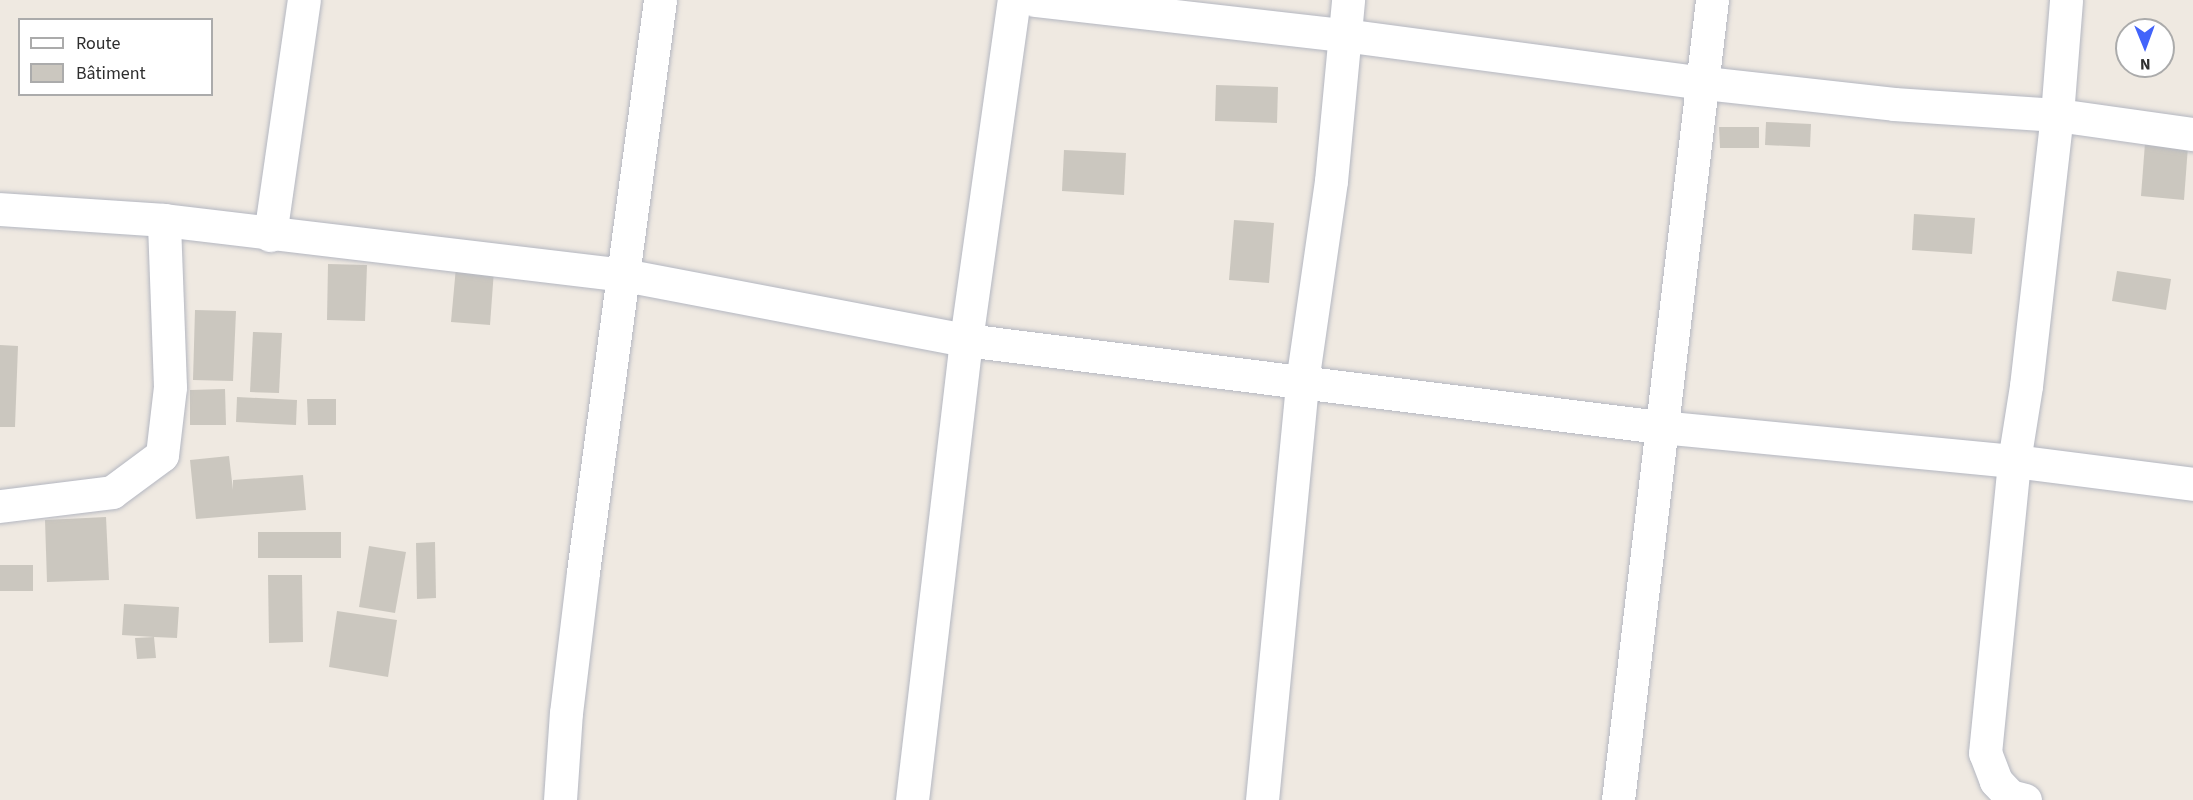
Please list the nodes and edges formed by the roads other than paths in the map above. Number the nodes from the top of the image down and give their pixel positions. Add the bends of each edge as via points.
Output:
1 (304, 0) edge
2 (660, 0) edge
3 (1014, 0) edge
4 (1035, 0) edge
5 (1348, 0) edge
6 (1712, 0) edge
7 (2066, 0) edge
8 (1344, 35) junction
9 (1705, 83) junction
10 (2057, 115) junction
11 (2193, 134) edge
12 (0, 209) edge
13 (164, 220) junction
14 (270, 235) junction
15 (624, 275) junction
16 (966, 340) junction
17 (1302, 382) junction
18 (1660, 427) junction
19 (2014, 461) junction
20 (2193, 484) edge
21 (0, 506) edge
22 (560, 800) edge
23 (912, 800) edge
24 (1262, 800) edge
25 (1618, 800) edge
26 (2025, 800) edge

1 - 14 street
2 - 15 street
3 - 16 street
4 - 8 street
5 - 8 street
6 - 9 street
7 - 10 street
8 - 9 street
8 - 17 street via 1331,181
9 - 10 street via 1894,104
9 - 18 street
10 - 11 street
10 - 19 street
12 - 13 street
13 - 14 street
13 - 21 street via 170,387 162,454 111,492
14 - 15 street
15 - 16 street
15 - 22 street via 567,701
16 - 17 street
16 - 23 street
17 - 18 street
17 - 24 street
18 - 19 street
18 - 25 street
19 - 20 street
19 - 26 street via 1985,753 1996,781 2010,796

